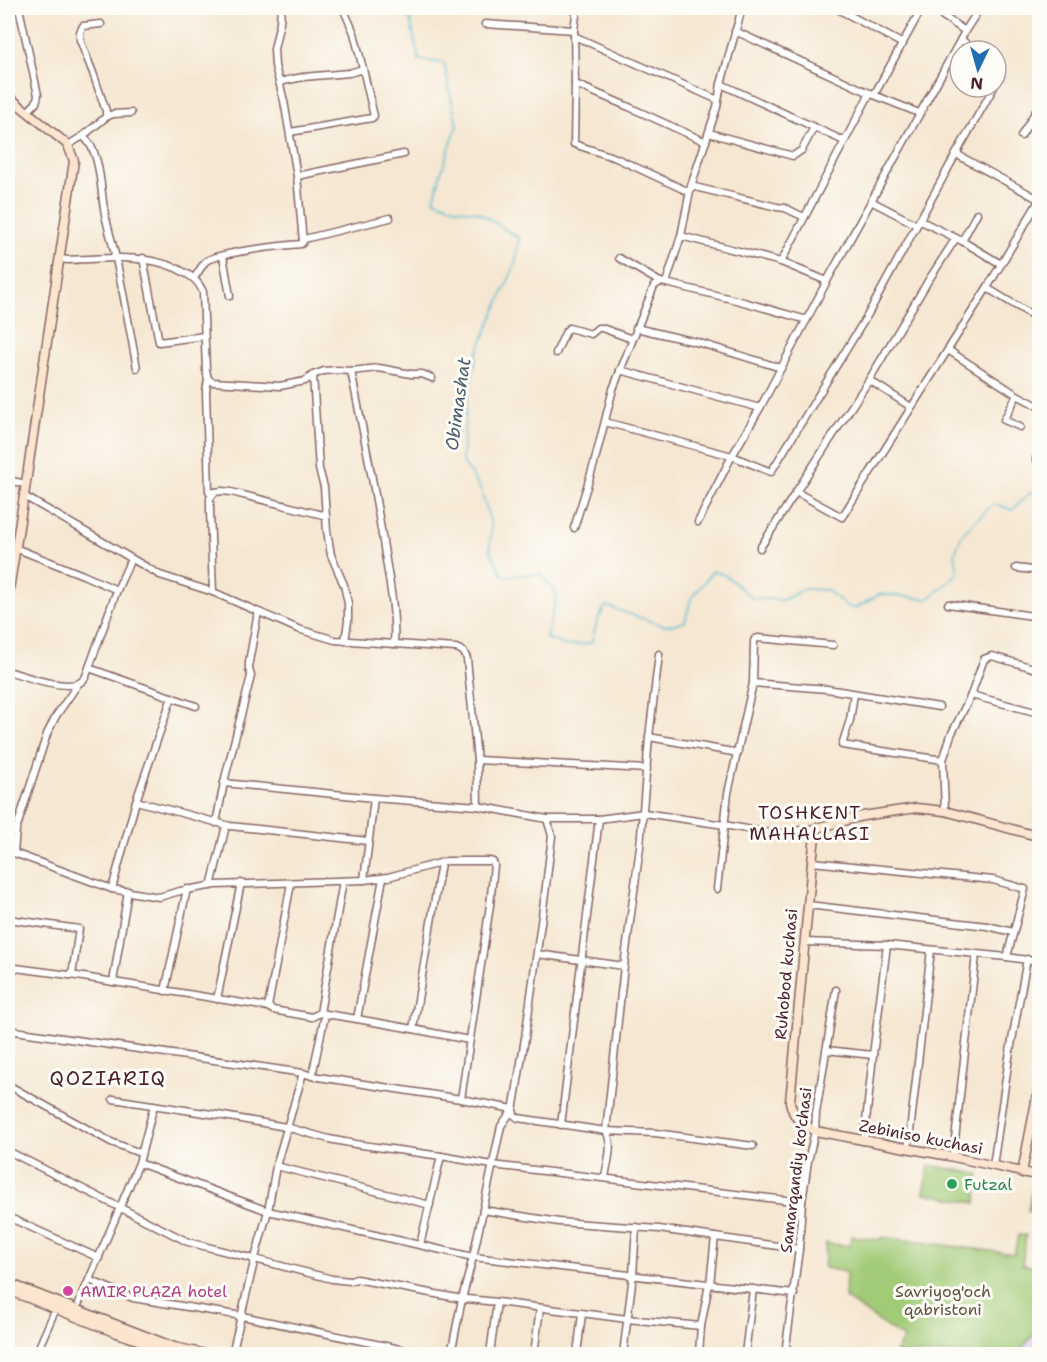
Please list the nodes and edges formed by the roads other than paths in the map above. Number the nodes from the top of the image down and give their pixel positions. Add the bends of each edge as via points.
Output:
1 (19, 8) edge
2 (281, 8) edge
3 (343, 8) edge
4 (577, 8) edge
5 (742, 8) edge
6 (836, 8) edge
7 (922, 8) edge
8 (931, 8) edge
9 (980, 8) edge
10 (101, 24) dead end
11 (485, 24) dead end
12 (735, 31) junction
13 (965, 31) junction
14 (574, 33) junction
15 (961, 39) edge
16 (903, 44) junction
17 (948, 62) edge
18 (363, 69) junction
19 (279, 82) junction
20 (575, 84) junction
21 (721, 84) junction
22 (874, 95) junction
23 (8, 96) edge
24 (987, 99) edge
25 (718, 100) junction
26 (1040, 105) edge
27 (27, 112) junction
28 (131, 113) dead end
29 (919, 113) junction
30 (106, 117) junction
31 (814, 127) junction
32 (290, 132) junction
33 (709, 133) junction
34 (83, 136) junction
35 (1021, 136) dead end
36 (844, 141) junction
37 (706, 142) junction
38 (68, 145) junction
39 (404, 154) dead end
40 (956, 154) junction
41 (297, 176) junction
42 (690, 189) junction
43 (1039, 200) edge
44 (871, 201) junction
45 (977, 213) dead end
46 (804, 217) junction
47 (390, 219) dead end
48 (918, 222) junction
49 (681, 236) junction
50 (303, 239) junction
51 (959, 240) junction
52 (224, 256) junction
53 (143, 258) junction
54 (619, 258) dead end
55 (60, 259) junction
56 (116, 259) junction
57 (781, 262) junction
58 (1001, 264) junction
59 (194, 278) junction
60 (827, 281) junction
61 (663, 283) junction
62 (987, 288) junction
63 (230, 296) dead end
64 (807, 320) junction
65 (1040, 320) edge
66 (636, 328) junction
67 (204, 336) junction
68 (632, 339) junction
69 (948, 350) junction
70 (556, 353) dead end
71 (137, 368) dead end
72 (781, 368) junction
73 (620, 370) junction
74 (351, 371) junction
75 (313, 375) junction
76 (432, 378) dead end
77 (208, 379) junction
78 (869, 380) junction
79 (1017, 395) junction
80 (911, 407) junction
81 (1040, 407) edge
82 (760, 408) junction
83 (605, 422) junction
84 (1020, 428) dead end
85 (1040, 449) edge
86 (732, 456) junction
87 (1036, 459) dead end
88 (8, 480) edge
89 (25, 484) junction
90 (796, 492) junction
91 (212, 495) junction
92 (24, 496) junction
93 (323, 515) dead end
94 (698, 522) dead end
95 (574, 528) dead end
96 (15, 548) junction
97 (760, 548) dead end
98 (131, 559) junction
99 (1016, 568) dead end
100 (1040, 571) edge
101 (117, 590) junction
102 (213, 592) junction
103 (8, 596) edge
104 (948, 603) dead end
105 (258, 612) junction
106 (1040, 617) edge
107 (345, 641) junction
108 (394, 644) junction
109 (833, 645) dead end
110 (659, 654) dead end
111 (89, 668) junction
112 (1040, 669) edge
113 (8, 671) edge
114 (753, 683) junction
115 (78, 684) junction
116 (854, 694) junction
117 (971, 695) junction
118 (172, 697) junction
119 (196, 706) dead end
120 (939, 707) dead end
121 (1039, 713) edge
122 (649, 737) junction
123 (738, 753) junction
124 (477, 760) junction
125 (944, 760) junction
126 (647, 769) junction
127 (224, 783) junction
128 (374, 798) junction
129 (136, 801) junction
130 (478, 806) junction
131 (945, 811) junction
132 (644, 813) junction
133 (547, 819) junction
134 (599, 819) junction
135 (216, 823) junction
136 (226, 825) junction
137 (724, 825) junction
138 (816, 828) junction
139 (1040, 835) edge
140 (368, 841) junction
141 (11, 854) edge
142 (812, 862) junction
143 (441, 863) junction
144 (383, 878) junction
145 (364, 880) junction
146 (343, 881) junction
147 (291, 882) junction
148 (241, 884) junction
149 (211, 886) junction
150 (112, 889) junction
151 (717, 889) dead end
152 (187, 890) junction
153 (128, 891) junction
154 (808, 905) junction
155 (8, 919) edge
156 (1013, 932) junction
157 (805, 942) junction
158 (887, 945) junction
159 (931, 950) junction
160 (537, 954) junction
161 (976, 955) junction
162 (1007, 957) junction
163 (1027, 959) junction
164 (582, 960) junction
165 (1040, 962) edge
166 (624, 966) junction
167 (8, 967) edge
168 (72, 975) junction
169 (113, 982) junction
170 (836, 990) dead end
171 (165, 991) junction
172 (218, 999) junction
173 (268, 1007) junction
174 (322, 1014) junction
175 (357, 1019) junction
176 (413, 1029) junction
177 (8, 1030) edge
178 (469, 1040) junction
179 (826, 1050) junction
180 (873, 1055) junction
181 (303, 1073) junction
182 (312, 1076) junction
183 (1040, 1081) edge
184 (8, 1085) edge
185 (113, 1099) dead end
186 (461, 1099) junction
187 (154, 1105) junction
188 (513, 1109) junction
189 (798, 1121) joint
190 (561, 1125) junction
191 (286, 1127) junction
192 (606, 1131) junction
193 (814, 1131) junction
194 (864, 1141) junction
195 (753, 1146) dead end
196 (908, 1149) junction
197 (8, 1151) edge
198 (140, 1154) junction
199 (441, 1156) junction
200 (953, 1157) junction
201 (139, 1163) junction
202 (492, 1165) junction
203 (276, 1166) junction
204 (993, 1166) junction
205 (1022, 1173) junction
206 (1040, 1176) edge
207 (605, 1178) junction
208 (802, 1202) junction
209 (429, 1205) junction
210 (120, 1208) junction
211 (483, 1210) junction
212 (268, 1211) junction
213 (8, 1217) edge
214 (636, 1227) junction
215 (715, 1237) junction
216 (420, 1245) junction
217 (799, 1249) junction
218 (473, 1257) junction
219 (99, 1258) junction
220 (255, 1258) junction
221 (633, 1275) junction
222 (89, 1280) junction
223 (8, 1283) edge
224 (710, 1284) junction
225 (753, 1289) junction
226 (8, 1290) edge
227 (794, 1294) junction
228 (462, 1299) junction
229 (497, 1302) junction
230 (79, 1303) dead end
231 (540, 1308) junction
232 (582, 1314) junction
233 (53, 1315) dead end
234 (242, 1316) junction
235 (627, 1319) junction
236 (701, 1326) junction
237 (36, 1354) edge
238 (179, 1354) edge
239 (206, 1354) edge
240 (232, 1354) edge
241 (424, 1354) edge
242 (451, 1354) edge
243 (490, 1354) edge
244 (534, 1354) edge
245 (577, 1354) edge
246 (623, 1354) edge
247 (699, 1354) edge
248 (745, 1354) edge
249 (786, 1354) edge

1 - 27 street via 38,95
2 - 19 street via 274,49
3 - 18 street
4 - 14 street
5 - 12 street
6 - 16 street
7 - 16 street
8 - 13 street
9 - 13 street
10 - 30 street via 83,26 80,40
11 - 14 street
12 - 21 street
12 - 22 street
13 - 15 street
14 - 20 street
14 - 25 street
16 - 22 street
17 - 29 street
18 - 19 street
18 - 32 street via 372,118
19 - 32 street
20 - 37 street
20 - 42 street via 574,144
21 - 25 street
21 - 31 street
22 - 29 street
22 - 36 street via 870,93
23 - 27 main road
24 - 40 street
25 - 33 street
26 - 35 street
27 - 38 main road
28 - 30 street
29 - 44 street
30 - 34 street
31 - 33 street via 802,150 793,156
31 - 36 street
32 - 41 street
33 - 37 street
34 - 38 street
34 - 56 street via 99,169 104,212
36 - 46 street
37 - 42 street
38 - 55 main road via 74,161
39 - 41 street
40 - 43 street
40 - 48 street
41 - 50 street
42 - 46 street via 785,208
42 - 49 street
43 - 58 street
44 - 48 street
44 - 60 street
45 - 51 street
46 - 57 street
47 - 50 street
48 - 51 street
48 - 86 street via 867,316 771,472
49 - 57 street
49 - 61 street
50 - 52 street via 302,244
51 - 58 street
51 - 78 street via 928,281
52 - 59 street via 205,261
52 - 63 street
53 - 56 street
53 - 59 street
53 - 67 street via 159,342
54 - 61 street
55 - 56 street
55 - 89 main road
56 - 71 street
57 - 60 street
58 - 62 street
59 - 67 street via 203,292
60 - 64 street
61 - 64 street
61 - 66 street via 654,286
62 - 65 street
62 - 69 street
64 - 72 street
66 - 68 street
66 - 72 street
67 - 77 street
68 - 70 street via 603,328 591,334 569,328
68 - 73 street
69 - 79 street
69 - 80 street
72 - 82 street
73 - 82 street
73 - 83 street
74 - 75 street
74 - 76 street via 379,368
74 - 108 street via 392,592
75 - 77 street via 305,381 280,386
75 - 107 street via 327,531 348,603
77 - 91 street via 208,490
78 - 80 street
78 - 90 street
79 - 81 street
79 - 84 street via 1004,420
80 - 90 street via 842,517
82 - 86 street
83 - 86 street
83 - 95 street
85 - 87 street
86 - 94 street
88 - 89 street
89 - 92 main road
90 - 97 street
91 - 93 street via 231,492
91 - 102 street
92 - 96 main road
92 - 98 street
96 - 101 street
96 - 103 main road
98 - 101 street
98 - 102 street via 160,575
99 - 100 street
101 - 111 street
102 - 105 street
104 - 106 street
105 - 107 street via 314,635
105 - 127 street via 249,662 251,676
107 - 108 street
108 - 124 street via 456,648 465,654
109 - 114 street via 755,639
110 - 122 street
111 - 115 street
111 - 118 street
112 - 117 street via 988,657
113 - 115 street via 49,683
114 - 116 street
114 - 123 street
115 - 141 street via 47,734
116 - 120 street
116 - 125 street via 842,745
117 - 121 street
117 - 125 street via 951,735
118 - 119 street
118 - 129 street
122 - 123 street
122 - 126 street
123 - 137 street
124 - 126 street
124 - 130 street
125 - 131 street
126 - 132 street
127 - 128 street
127 - 135 street
128 - 130 street
128 - 140 street
129 - 135 street
129 - 150 street
130 - 133 street
131 - 138 main road via 916,808
131 - 139 main road
132 - 134 street
132 - 137 street
132 - 166 street
133 - 134 street
133 - 160 street via 552,836
134 - 164 street
135 - 136 street
136 - 140 street
136 - 149 street
137 - 138 street via 775,834
137 - 151 street
138 - 142 main road, Ruhobod kuchasi
140 - 145 street
141 - 150 street
142 - 154 main road, Ruhobod kuchasi
142 - 156 street via 993,880 1026,889
143 - 144 street
143 - 176 street
143 - 178 street via 490,861 495,865
144 - 145 street
144 - 175 street
145 - 146 street
146 - 147 street
146 - 174 street
147 - 148 street
147 - 173 street
148 - 149 street
148 - 172 street
149 - 152 street
150 - 153 street
152 - 153 street via 159,897
152 - 171 street
153 - 169 street
154 - 156 street
154 - 157 main road, Ruhobod kuchasi
155 - 168 street via 79,929
156 - 162 street
157 - 158 street
157 - 189 main road, Ruhobod kuchasi via 790,1102
158 - 159 street
158 - 180 street
159 - 161 street
159 - 196 street
160 - 164 street
160 - 188 street
161 - 162 street
161 - 200 street
162 - 163 street
163 - 165 street
163 - 204 street
164 - 166 street
164 - 190 street
166 - 192 street
167 - 168 street
168 - 169 street
169 - 171 street
170 - 179 street, Samarqandiy ko'chasi
171 - 172 street
172 - 173 street
173 - 174 street via 312,1017
174 - 175 street
174 - 182 street
175 - 176 street
176 - 178 street
177 - 181 street
178 - 186 street
179 - 180 street
179 - 193 street, Samarqandiy ko'chasi
180 - 194 street
181 - 182 street
181 - 191 street
182 - 186 street
183 - 205 main road
184 - 198 street
185 - 187 street
186 - 188 street
187 - 191 street
187 - 198 street
188 - 190 street via 518,1118
188 - 202 street via 501,1126
189 - 193 main road, Zebiniso kuchasi
190 - 192 street
191 - 199 street via 355,1144
191 - 203 street
192 - 195 street
192 - 207 street via 610,1147
193 - 194 main road, Zebiniso kuchasi
193 - 208 street, Samarqandiy ko'chasi
194 - 196 main road, Zebiniso kuchasi
196 - 200 main road, Zebiniso kuchasi
197 - 210 street
198 - 201 street
199 - 202 street
199 - 209 street
200 - 204 main road, Zebiniso kuchasi
201 - 210 street
201 - 212 street
202 - 207 street
202 - 211 street
203 - 209 street
203 - 212 street
204 - 205 main road, Zebiniso kuchasi
205 - 206 main road, Zebiniso kuchasi
207 - 208 street
208 - 217 street, Samarqandiy ko'chasi
209 - 216 street
210 - 219 street
210 - 220 street via 188,1242
211 - 214 street via 559,1222
211 - 218 street
212 - 216 street
212 - 220 street
213 - 219 street
214 - 215 street
214 - 221 street
215 - 217 street
215 - 224 street
216 - 218 street
217 - 227 street, Samarqandiy ko'chasi
218 - 221 street
218 - 228 street
219 - 222 street
220 - 228 street via 332,1279 356,1279
220 - 234 street
221 - 224 street
221 - 235 street
222 - 230 street
222 - 234 street via 133,1298
223 - 239 main road via 174,1347
224 - 225 street
224 - 236 street
225 - 227 street
225 - 248 street
226 - 238 main road
227 - 249 street, Samarqandiy ko'chasi
228 - 229 street
228 - 242 street
229 - 231 street
229 - 243 street
231 - 232 street
231 - 244 street
232 - 235 street
232 - 245 street
233 - 237 street
234 - 240 street
234 - 241 street
235 - 236 street
235 - 246 street
236 - 247 street

